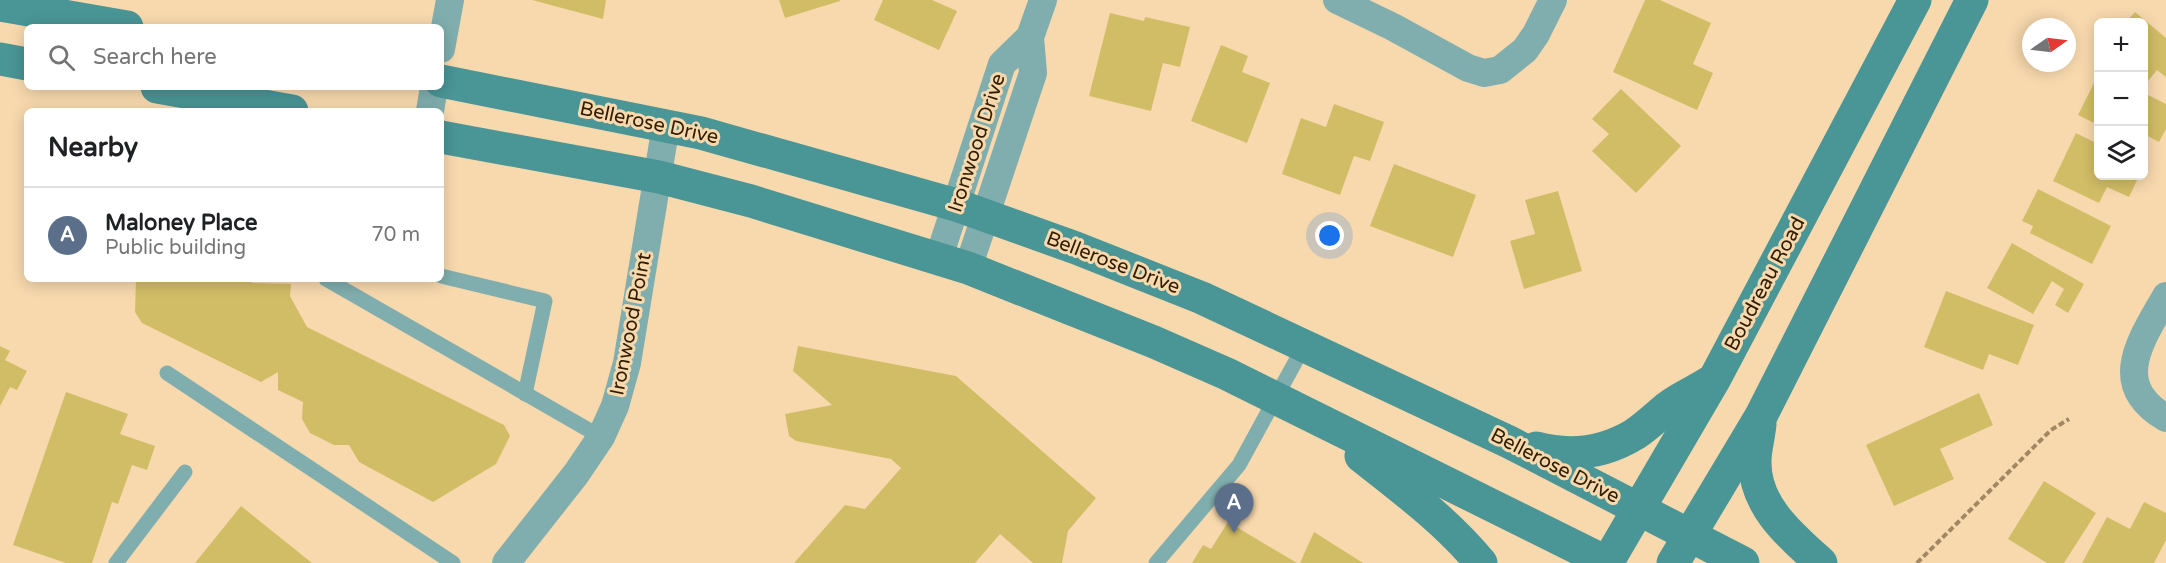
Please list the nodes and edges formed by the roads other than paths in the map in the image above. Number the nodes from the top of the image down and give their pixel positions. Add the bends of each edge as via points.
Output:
1 (450, 0) edge
2 (1043, 0) edge
3 (1337, 0) edge
4 (1553, 0) edge
5 (1915, 0) edge
6 (1972, 0) edge
7 (0, 5) edge
8 (110, 24) edge
9 (444, 33) edge
10 (1030, 37) junction
11 (0, 59) edge
12 (24, 63) edge
13 (444, 82) edge
14 (174, 90) edge
15 (434, 90) edge
16 (275, 108) edge
17 (430, 108) edge
18 (666, 125) junction
19 (444, 138) edge
20 (659, 177) junction
21 (956, 205) junction
22 (987, 215) junction
23 (953, 263) junction
24 (444, 277) edge
25 (351, 285) edge
26 (2166, 296) edge
27 (1304, 346) junction
28 (167, 374) dead end
29 (1714, 380) junction
30 (525, 394) junction
31 (1289, 404) junction
32 (1761, 416) junction
33 (2166, 418) edge
34 (601, 437) junction
35 (1509, 442) junction
36 (185, 472) dead end
37 (1638, 508) junction
38 (1689, 534) junction
39 (116, 563) edge
40 (453, 563) edge
41 (506, 563) edge
42 (1156, 563) edge
43 (1481, 563) edge
44 (1607, 563) edge
45 (1673, 563) edge
46 (1743, 563) edge
47 (1821, 563) edge

1 - 9 street
2 - 10 street, Ironwood Drive
3 - 4 street via 1484,73 1500,70 1525,50
5 - 29 main road, Boudreau Road
6 - 32 main road
7 - 8 main road
10 - 21 street, Ironwood Drive via 1002,64
10 - 22 street, Ironwood Drive via 1033,73
11 - 12 main road
13 - 18 main road, Bellerose Drive
14 - 16 main road
15 - 17 street
18 - 20 street, Ironwood Point
18 - 21 main road, Bellerose Drive
19 - 20 main road
20 - 23 main road
20 - 34 street, Ironwood Point via 627,363
21 - 22 main road, Bellerose Drive
21 - 23 street, Ironwood Drive
22 - 23 street, Ironwood Drive
22 - 27 main road, Bellerose Drive via 1145,274
23 - 31 main road via 1154,342
24 - 30 lane via 545,301
25 - 30 lane
26 - 33 street via 2134,362 2135,383 2143,399
27 - 31 lane
27 - 35 main road, Bellerose Drive
28 - 40 lane
29 - 35 main road via 1670,406 1636,433 1608,447 1579,454
29 - 37 main road, Boudreau Road
30 - 34 lane
31 - 42 lane
31 - 43 main road via 1433,512
31 - 44 main road
32 - 38 main road
32 - 47 main road via 1755,462 1757,482 1777,521
34 - 41 street, Ironwood Point
35 - 37 main road, Bellerose Drive
36 - 39 lane
37 - 38 main road, Bellerose Drive
37 - 44 main road, Boudreau Road
38 - 45 main road
38 - 46 main road, Bellerose Drive

